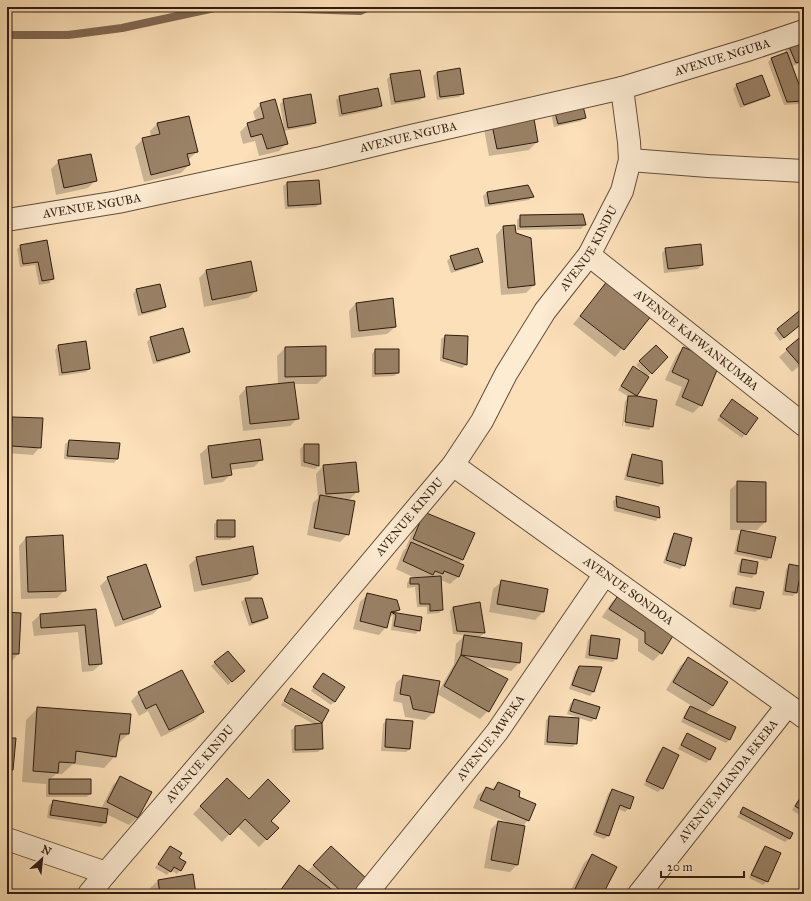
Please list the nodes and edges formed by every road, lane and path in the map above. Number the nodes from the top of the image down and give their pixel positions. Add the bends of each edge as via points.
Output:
1 (804, 31) edge
2 (622, 88) junction
3 (630, 160) junction
4 (804, 171) edge
5 (7, 220) edge
6 (589, 255) junction
7 (804, 425) edge
8 (453, 466) junction
9 (605, 574) junction
10 (795, 712) edge
11 (7, 839) edge
12 (106, 873) junction
13 (89, 894) edge
14 (366, 894) edge
15 (639, 894) edge

1 - 2 street, AVENUE NGUBA
2 - 3 street, AVENUE KINDU
2 - 5 street, AVENUE NGUBA via 313,160 118,202
3 - 4 street
3 - 6 street, AVENUE KINDU via 622,190
6 - 7 street, AVENUE KAFWANKUMBA
6 - 8 street, AVENUE KINDU via 546,311
8 - 9 street, AVENUE SONDOA
8 - 12 street, AVENUE KINDU
9 - 10 street, AVENUE SONDOA
9 - 14 street, AVENUE MWEKA via 497,732
10 - 15 street, AVENUE MIANDA EKEBA
11 - 12 street
12 - 13 street, AVENUE KINDU

